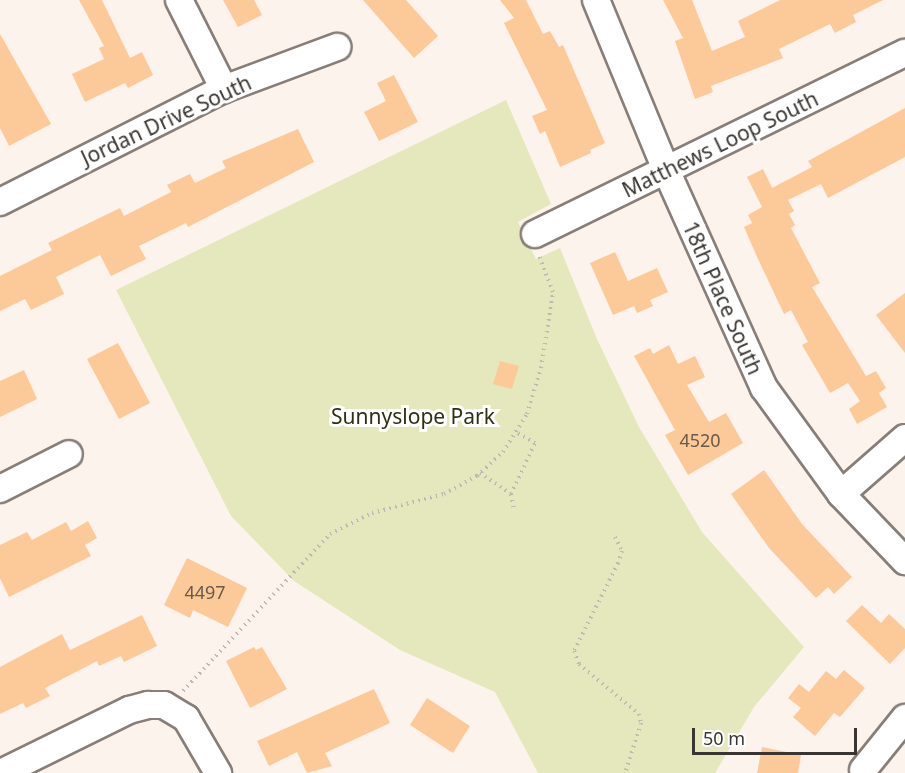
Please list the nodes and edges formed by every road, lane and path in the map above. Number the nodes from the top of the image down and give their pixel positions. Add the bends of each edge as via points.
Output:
1 (179, 0) edge
2 (596, 0) edge
3 (337, 47) dead end
4 (905, 54) edge
5 (224, 89) junction
6 (666, 170) junction
7 (0, 202) edge
8 (535, 234) joint
9 (516, 432) junction
10 (905, 438) edge
11 (69, 454) dead end
12 (480, 473) junction
13 (0, 489) edge
14 (512, 494) junction
15 (841, 494) junction
16 (514, 509) dead end
17 (615, 537) dead end
18 (905, 561) edge
19 (177, 711) junction
20 (905, 718) edge
21 (863, 771) dead end
22 (1, 773) edge
23 (218, 773) edge
24 (625, 773) edge

1 - 5 street
2 - 6 street, 18th Place South
3 - 5 street, Jordan Drive South
4 - 6 street, Matthews Loop South
5 - 7 street, Jordan Drive South
6 - 8 street, Matthews Loop South
6 - 15 street, 18th Place South via 764,388
8 - 9 path via 553,292 541,369 532,400
9 - 12 path
9 - 14 path via 535,443
10 - 15 street
11 - 13 street
12 - 14 path
12 - 19 path via 444,494 372,513 330,534 191,680
14 - 16 path
15 - 18 street, 18th Place South
17 - 24 path via 622,551 618,563 574,651 579,664 639,714 641,723
19 - 22 street via 148,705 129,710
19 - 23 street via 199,735
20 - 21 street

